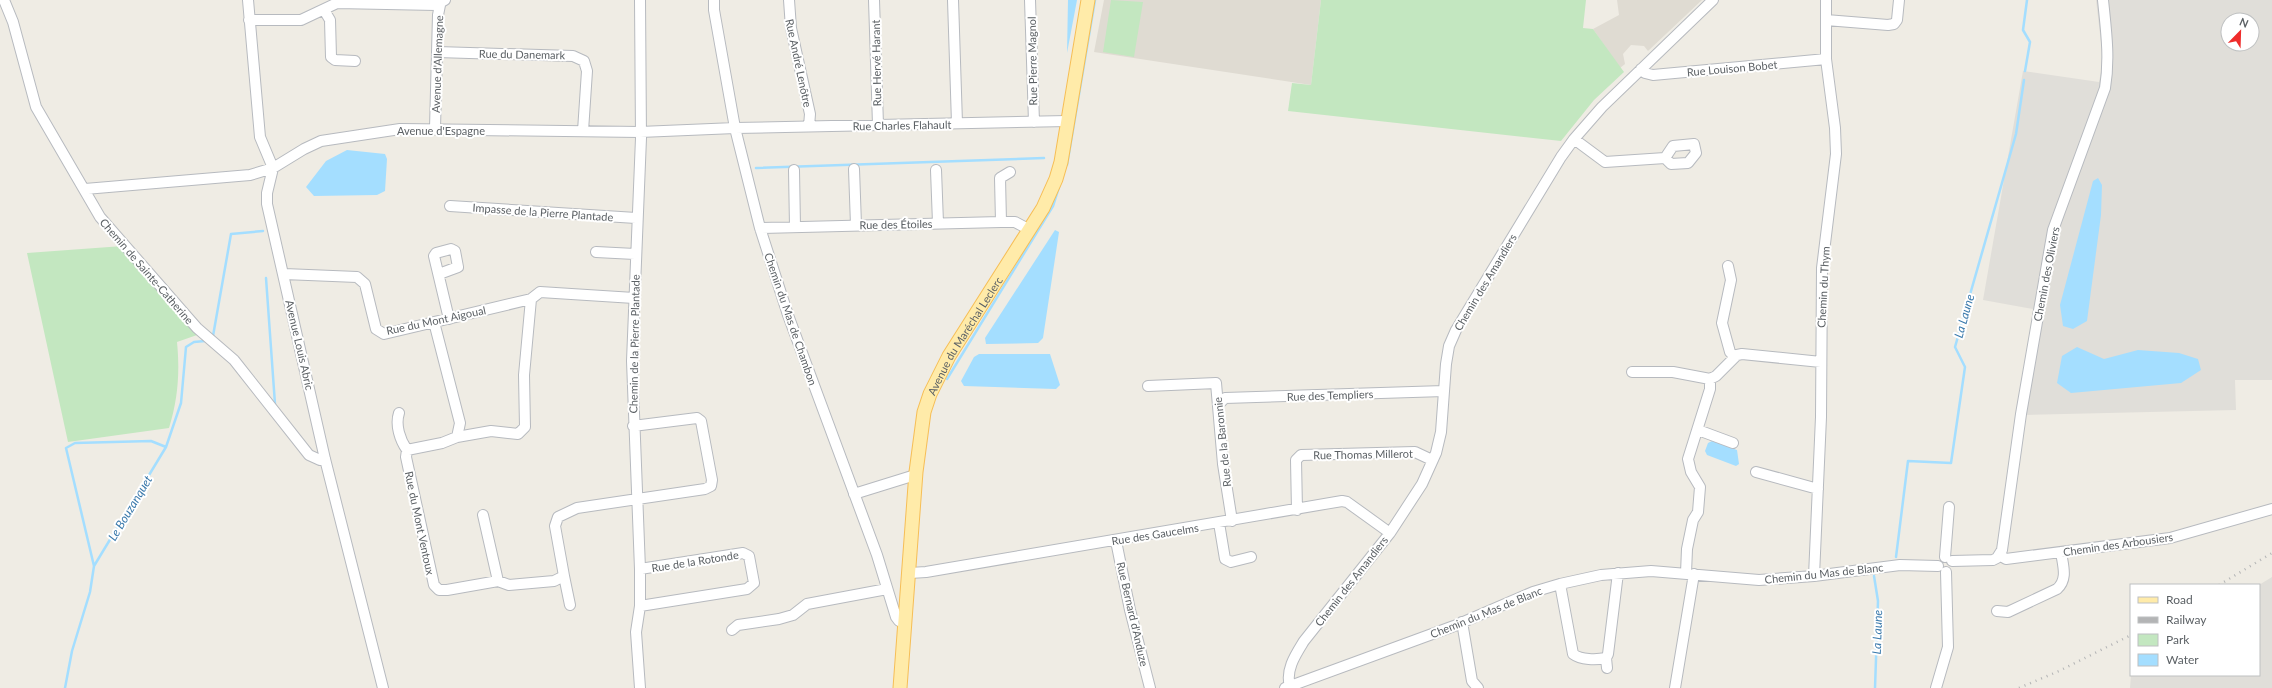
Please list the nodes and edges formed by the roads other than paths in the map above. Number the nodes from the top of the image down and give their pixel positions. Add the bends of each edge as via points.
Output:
1 (4, 0) edge
2 (248, 0) edge
3 (640, 0) edge
4 (714, 0) edge
5 (789, 0) edge
6 (874, 0) edge
7 (953, 0) edge
8 (1030, 0) edge
9 (1088, 0) edge
10 (1713, 0) edge
11 (1826, 0) edge
12 (1899, 0) edge
13 (2103, 0) edge
14 (337, 1) edge
15 (442, 1) edge
16 (324, 10) junction
17 (249, 20) junction
18 (1826, 20) junction
19 (437, 52) junction
20 (1826, 59) junction
21 (355, 61) dead end
22 (1641, 69) junction
23 (1068, 121) junction
24 (1034, 122) junction
25 (957, 123) junction
26 (878, 125) junction
27 (809, 126) junction
28 (435, 128) junction
29 (735, 128) junction
30 (583, 131) junction
31 (640, 132) junction
32 (1574, 139) junction
33 (1665, 158) dead end
34 (274, 168) junction
35 (854, 169) dead end
36 (794, 170) dead end
37 (936, 170) dead end
38 (1010, 172) dead end
39 (85, 188) junction
40 (450, 206) dead end
41 (636, 218) junction
42 (1001, 222) junction
43 (938, 223) junction
44 (856, 225) junction
45 (760, 228) junction
46 (795, 228) junction
47 (1030, 230) junction
48 (596, 252) dead end
49 (635, 254) junction
50 (1728, 266) dead end
51 (284, 274) junction
52 (439, 274) dead end
53 (634, 298) junction
54 (531, 299) junction
55 (449, 319) junction
56 (434, 322) junction
57 (1735, 357) junction
58 (1821, 362) junction
59 (1632, 372) dead end
60 (1710, 379) junction
61 (1148, 386) dead end
62 (1444, 391) junction
63 (1219, 404) junction
64 (399, 413) dead end
65 (633, 426) junction
66 (1698, 430) junction
67 (457, 437) junction
68 (1733, 443) dead end
69 (407, 450) junction
70 (325, 459) junction
71 (1432, 460) junction
72 (1756, 472) dead end
73 (916, 476) junction
74 (1818, 489) junction
75 (854, 494) junction
76 (637, 499) junction
77 (1949, 507) dead end
78 (2272, 509) edge
79 (1297, 510) junction
80 (484, 515) dead end
81 (1232, 521) junction
82 (1219, 523) junction
83 (1390, 533) junction
84 (1116, 541) junction
85 (2061, 552) junction
86 (1999, 555) junction
87 (1251, 557) dead end
88 (1944, 564) junction
89 (640, 569) junction
90 (910, 573) junction
91 (1618, 573) junction
92 (1690, 573) junction
93 (564, 576) junction
94 (1814, 576) junction
95 (498, 580) junction
96 (1560, 584) junction
97 (887, 589) junction
98 (570, 605) dead end
99 (640, 606) junction
100 (1998, 611) dead end
101 (1462, 622) junction
102 (906, 623) junction
103 (732, 630) dead end
104 (1288, 687) edge
105 (383, 688) edge
106 (640, 688) edge
107 (900, 688) edge
108 (1149, 688) edge
109 (1478, 688) edge
110 (1675, 688) edge
111 (1936, 688) edge

1 - 39 street, Chemin de Sainte-Catherine via 14,22 36,107
2 - 17 street
3 - 31 street, Chemin de la Pierre Plantade
4 - 29 street, Chemin du Mas de Chambon
5 - 27 street, Rue André Lenôtre via 791,28 810,114
6 - 26 street, Rue Hervé Harant
7 - 25 street
8 - 24 street, Rue Pierre Magnol
9 - 23 main road, Avenue du Maréchal Leclerc
10 - 22 street, Chemin des Amandiers
11 - 18 street, Chemin du Thym
12 - 18 street via 1897,20 1888,26
13 - 86 street, Chemin des Oliviers via 2108,44 2105,88 2053,230
14 - 15 street via 436,5
14 - 16 street
15 - 19 street, Avenue d'Allemagne
16 - 17 street via 301,20
16 - 21 street via 330,20 331,57 335,60
17 - 34 street via 260,137
18 - 20 street, Chemin du Thym
19 - 28 street, Avenue d'Allemagne
19 - 30 street, Rue du Danemark via 574,56 584,61 587,71
20 - 22 street, Rue Louison Bobet via 1653,76
20 - 58 street, Chemin du Thym via 1836,154 1822,268
22 - 32 street, Chemin des Amandiers
23 - 24 street, Rue Charles Flahault
23 - 47 main road, Avenue du Maréchal Leclerc via 1056,179
24 - 25 street, Rue Charles Flahault
25 - 26 street, Rue Charles Flahault
26 - 27 street, Rue Charles Flahault
27 - 29 street, Rue Charles Flahault
28 - 30 street, Avenue d'Espagne
28 - 34 street, Avenue d'Espagne via 400,129 321,141
29 - 31 street, Avenue d'Espagne
29 - 45 street, Chemin du Mas de Chambon
30 - 31 street, Avenue d'Espagne
31 - 41 street, Chemin de la Pierre Plantade
32 - 33 street via 1605,162
32 - 62 street, Chemin des Amandiers via 1465,312 1449,346
34 - 39 street, Avenue d'Espagne via 250,175
34 - 51 street, Avenue Louis Abric via 267,193 267,204
35 - 44 street
36 - 46 street
37 - 43 street
38 - 42 street via 1000,178
39 - 70 street, Chemin de Sainte-Catherine via 100,217 197,328 234,360 309,455 320,460
40 - 41 street, Impasse de la Pierre Plantade
41 - 49 street, Chemin de la Pierre Plantade
42 - 43 street, Rue des Étoiles
42 - 47 street, Rue des Étoiles via 1015,222
43 - 44 street, Rue des Étoiles
44 - 46 street, Rue des Étoiles
45 - 46 street, Rue des Étoiles
45 - 75 street, Chemin du Mas de Chambon via 788,315
47 - 73 main road, Avenue du Maréchal Leclerc via 973,316 930,394 920,436
48 - 49 street
49 - 53 street, Chemin de la Pierre Plantade
50 - 57 street via 1731,280 1722,323 1730,352
51 - 56 street, Rue du Mont Aigoual via 357,277 365,284 376,329 384,334
51 - 70 street, Avenue Louis Abric
52 - 55 street
53 - 54 street, Rue du Mont Aigoual via 540,292
53 - 65 street, Chemin de la Pierre Plantade
54 - 55 street, Rue du Mont Aigoual
54 - 67 street via 524,375 525,427 518,434 491,431
55 - 56 street, Rue du Mont Aigoual
56 - 67 street via 460,423
57 - 58 street via 1742,354
57 - 60 street
58 - 74 street, Chemin du Thym
59 - 60 street via 1672,372
60 - 66 street via 1710,389
61 - 63 street, Rue de la Baronnie via 1216,383
62 - 63 street, Rue des Templiers via 1225,398
62 - 71 street, Chemin des Amandiers via 1441,432
63 - 81 street, Rue de la Baronnie via 1223,464
64 - 69 street via 397,421
65 - 76 street, Chemin de la Pierre Plantade
65 - 76 street via 697,418 701,421 712,480 711,486 705,489
66 - 68 street
66 - 92 street via 1688,459 1691,472 1700,487 1698,512 1693,520 1687,549
67 - 69 street via 442,443
69 - 95 street, Rue du Mont Ventoux via 406,457 434,585 439,590 447,590
70 - 105 street, Avenue Louis Abric
71 - 79 street, Rue Thomas Millerot via 1415,452 1301,455 1296,460
71 - 83 street, Chemin des Amandiers via 1422,484
72 - 74 street
73 - 75 street
73 - 90 main road, Avenue du Maréchal Leclerc
74 - 94 street, Chemin du Thym
75 - 97 street, Chemin du Mas de Chambon
76 - 89 street, Chemin de la Pierre Plantade
76 - 93 street via 577,508 558,518 555,526
77 - 88 street
78 - 85 street, Chemin des Arbousiers via 2170,538
79 - 81 street, Rue des Gaucelms
79 - 83 street, Rue des Gaucelms via 1347,502
80 - 95 street
81 - 82 street, Rue des Gaucelms
82 - 84 street, Rue des Gaucelms
82 - 87 street via 1225,559 1231,562
83 - 104 street, Chemin des Amandiers via 1304,641 1293,658
84 - 90 street, Rue des Gaucelms
84 - 108 street, Rue Bernard d'Anduze
85 - 86 street, Chemin des Arbousiers via 2006,558
85 - 100 street via 2064,576 2063,583 2057,589 2008,612
86 - 88 street, Chemin des Arbousiers via 1992,560
88 - 94 street, Chemin du Mas de Blanc via 1900,565
88 - 111 street via 1948,647
89 - 99 street, Chemin de la Pierre Plantade
89 - 99 street, Rue de la Rotonde via 743,553 749,556 754,583 747,589
90 - 102 main road, Avenue du Maréchal Leclerc
91 - 92 street, Chemin du Mas de Blanc
91 - 96 street, Chemin du Mas de Blanc
91 - 96 street via 1607,663 1578,658 1573,654
92 - 94 street, Chemin du Mas de Blanc via 1759,580
92 - 110 street
93 - 95 street, Rue du Mont Ventoux via 554,581 509,585
93 - 98 street
96 - 101 street, Chemin du Mas de Blanc via 1533,592
97 - 102 street, Chemin du Mas de Chambon via 896,617
97 - 103 street via 806,604 793,615 738,625
99 - 106 street, Chemin de la Pierre Plantade via 636,632
101 - 104 street, Chemin du Mas de Blanc
101 - 109 street via 1472,681
102 - 107 main road, Avenue du Maréchal Leclerc

